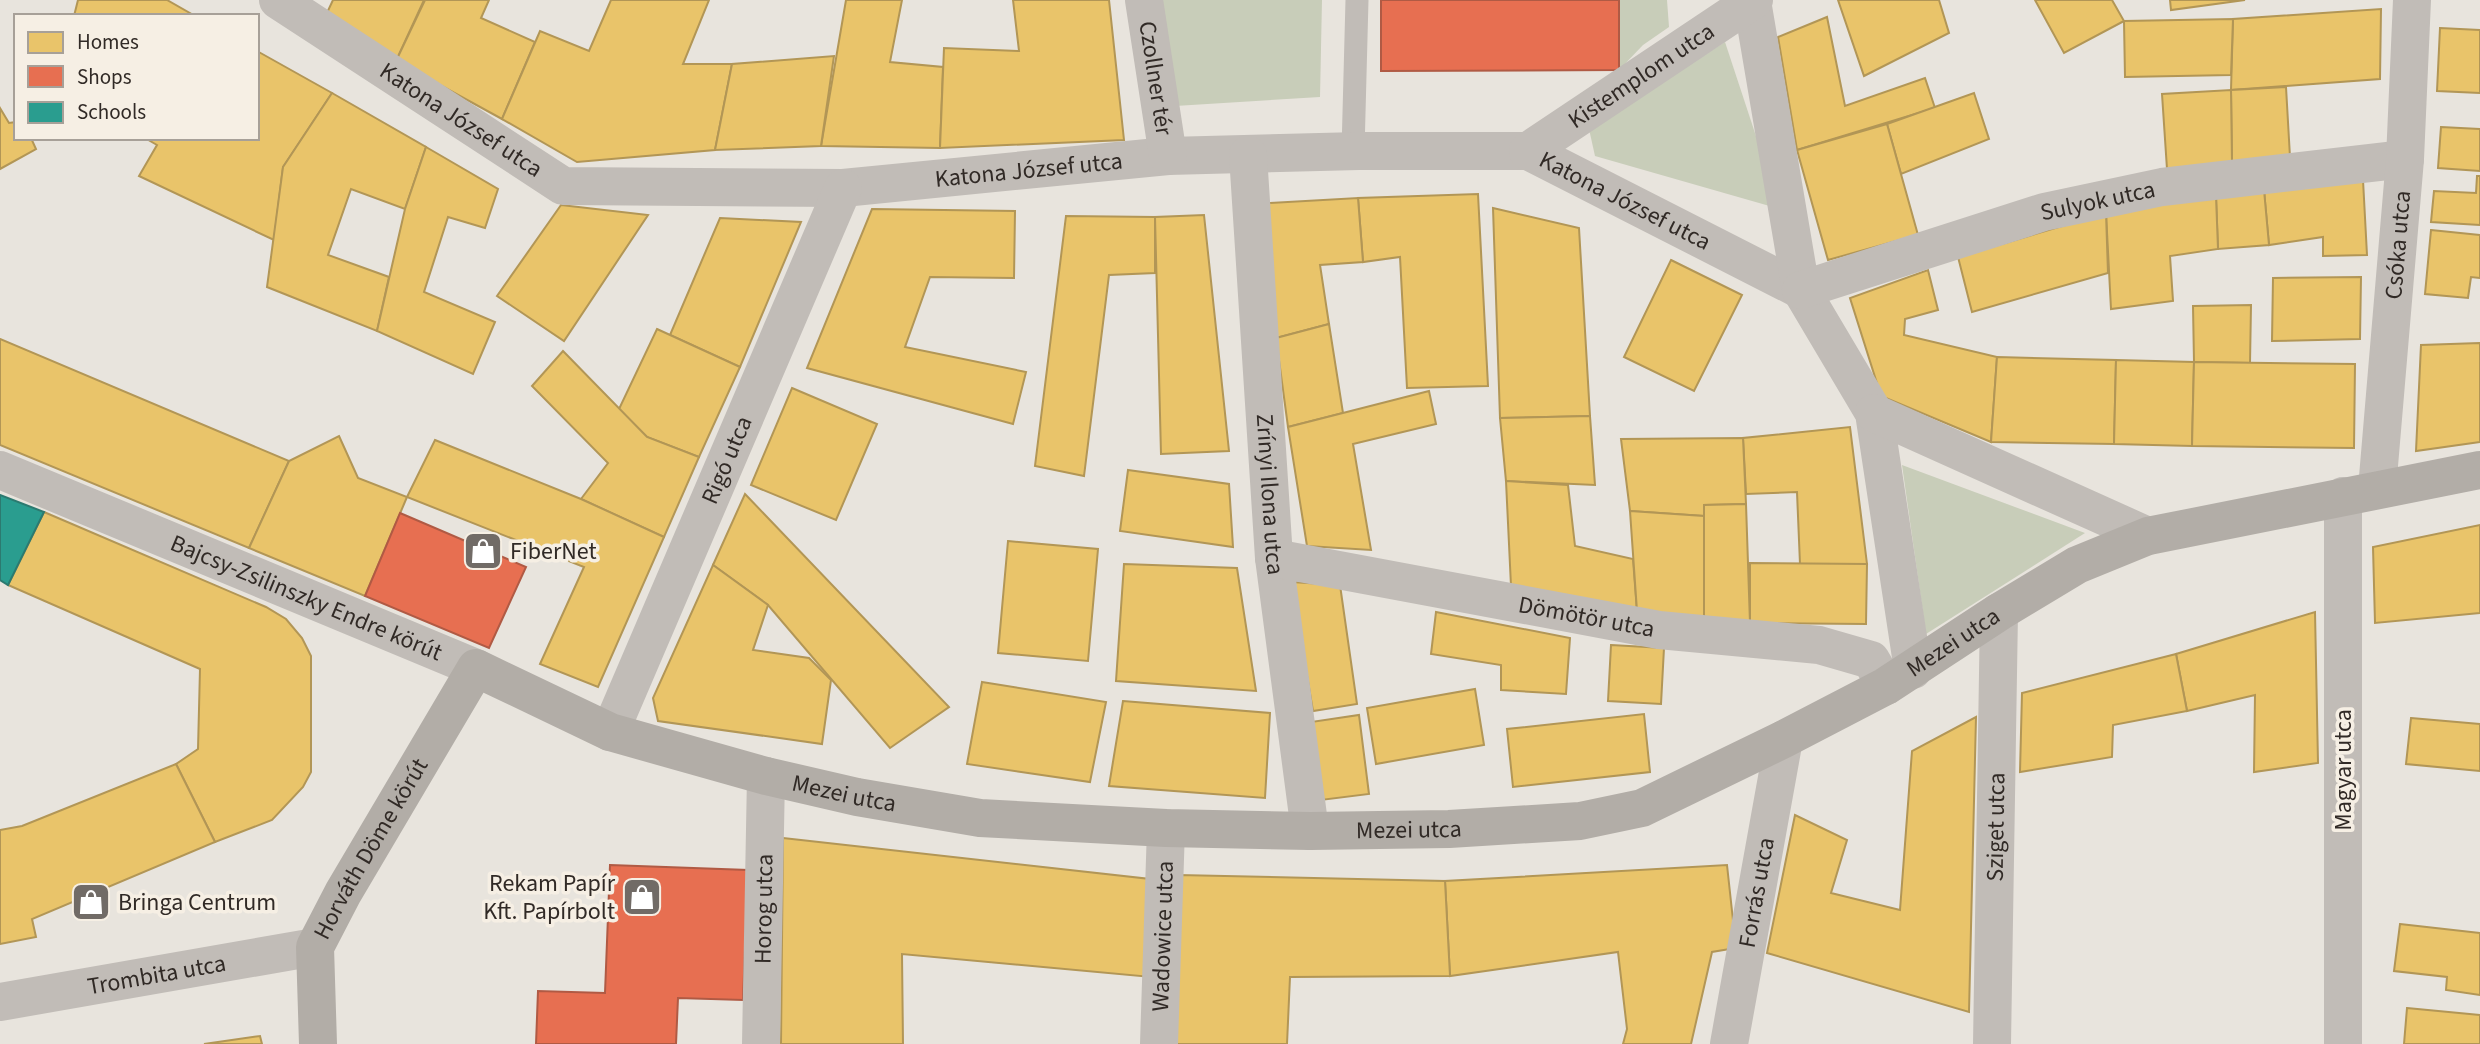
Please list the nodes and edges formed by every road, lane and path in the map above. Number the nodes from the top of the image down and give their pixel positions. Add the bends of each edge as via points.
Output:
1 (278, 0) edge
2 (1144, 0) edge
3 (1357, 0) edge
4 (2412, 0) edge
5 (1753, 1) edge
6 (1353, 151) junction
7 (1528, 151) junction
8 (1248, 155) junction
9 (1168, 156) junction
10 (2405, 159) junction
11 (843, 188) junction
12 (1801, 290) junction
13 (1874, 413) junction
14 (0, 470) edge
15 (2480, 470) edge
16 (2360, 493) junction
17 (2148, 536) junction
18 (1274, 558) junction
19 (1999, 612) junction
20 (477, 668) junction
21 (1900, 678) junction
22 (610, 733) junction
23 (1784, 739) junction
24 (766, 776) junction
25 (1166, 828) junction
26 (1310, 831) junction
27 (315, 947) junction
28 (0, 1002) edge
29 (318, 1044) edge
30 (761, 1044) edge
31 (1159, 1044) edge
32 (1729, 1044) edge
33 (1993, 1044) edge
34 (2343, 1044) edge

1 - 11 street, Katona József utca via 563,186
2 - 9 street, Czollner tér
3 - 6 lane
4 - 10 street, Csóka utca
5 - 7 street, Kistemplom utca
5 - 12 street
6 - 7 street, Katona József utca
6 - 8 street, Katona József utca
7 - 12 street, Katona József utca
8 - 9 street, Katona József utca
8 - 18 street, Zrínyi Ilona utca
9 - 11 street, Katona József utca
10 - 12 street, Sulyok utca via 2162,187 2044,212
10 - 16 street, Csóka utca
11 - 22 street, Rigó utca
12 - 13 street
13 - 17 street
13 - 21 street
14 - 20 street, Bajcsy-Zsilinszky Endre körút
15 - 16 street, Mezei utca
16 - 17 street, Mezei utca
16 - 34 street, Magyar utca
17 - 19 street, Mezei utca via 2077,565
18 - 21 street, Dömötör utca via 1659,630 1819,645 1871,660
18 - 26 street, Zrínyi Ilona utca
19 - 21 street, Mezei utca
19 - 33 street, Sziget utca
20 - 22 street, Bajcsy-Zsilinszky Endre körút
20 - 27 street, Horváth Döme körút via 342,893
21 - 23 street, Mezei utca
22 - 24 street, Mezei utca
23 - 26 street, Mezei utca via 1642,808 1580,821
23 - 32 street, Forrás utca
24 - 25 street, Mezei utca via 980,818
24 - 30 street, Horog utca
25 - 26 street, Mezei utca
25 - 31 street, Wadowice utca
27 - 28 street, Trombita utca
27 - 29 street, Horváth Döme körút

